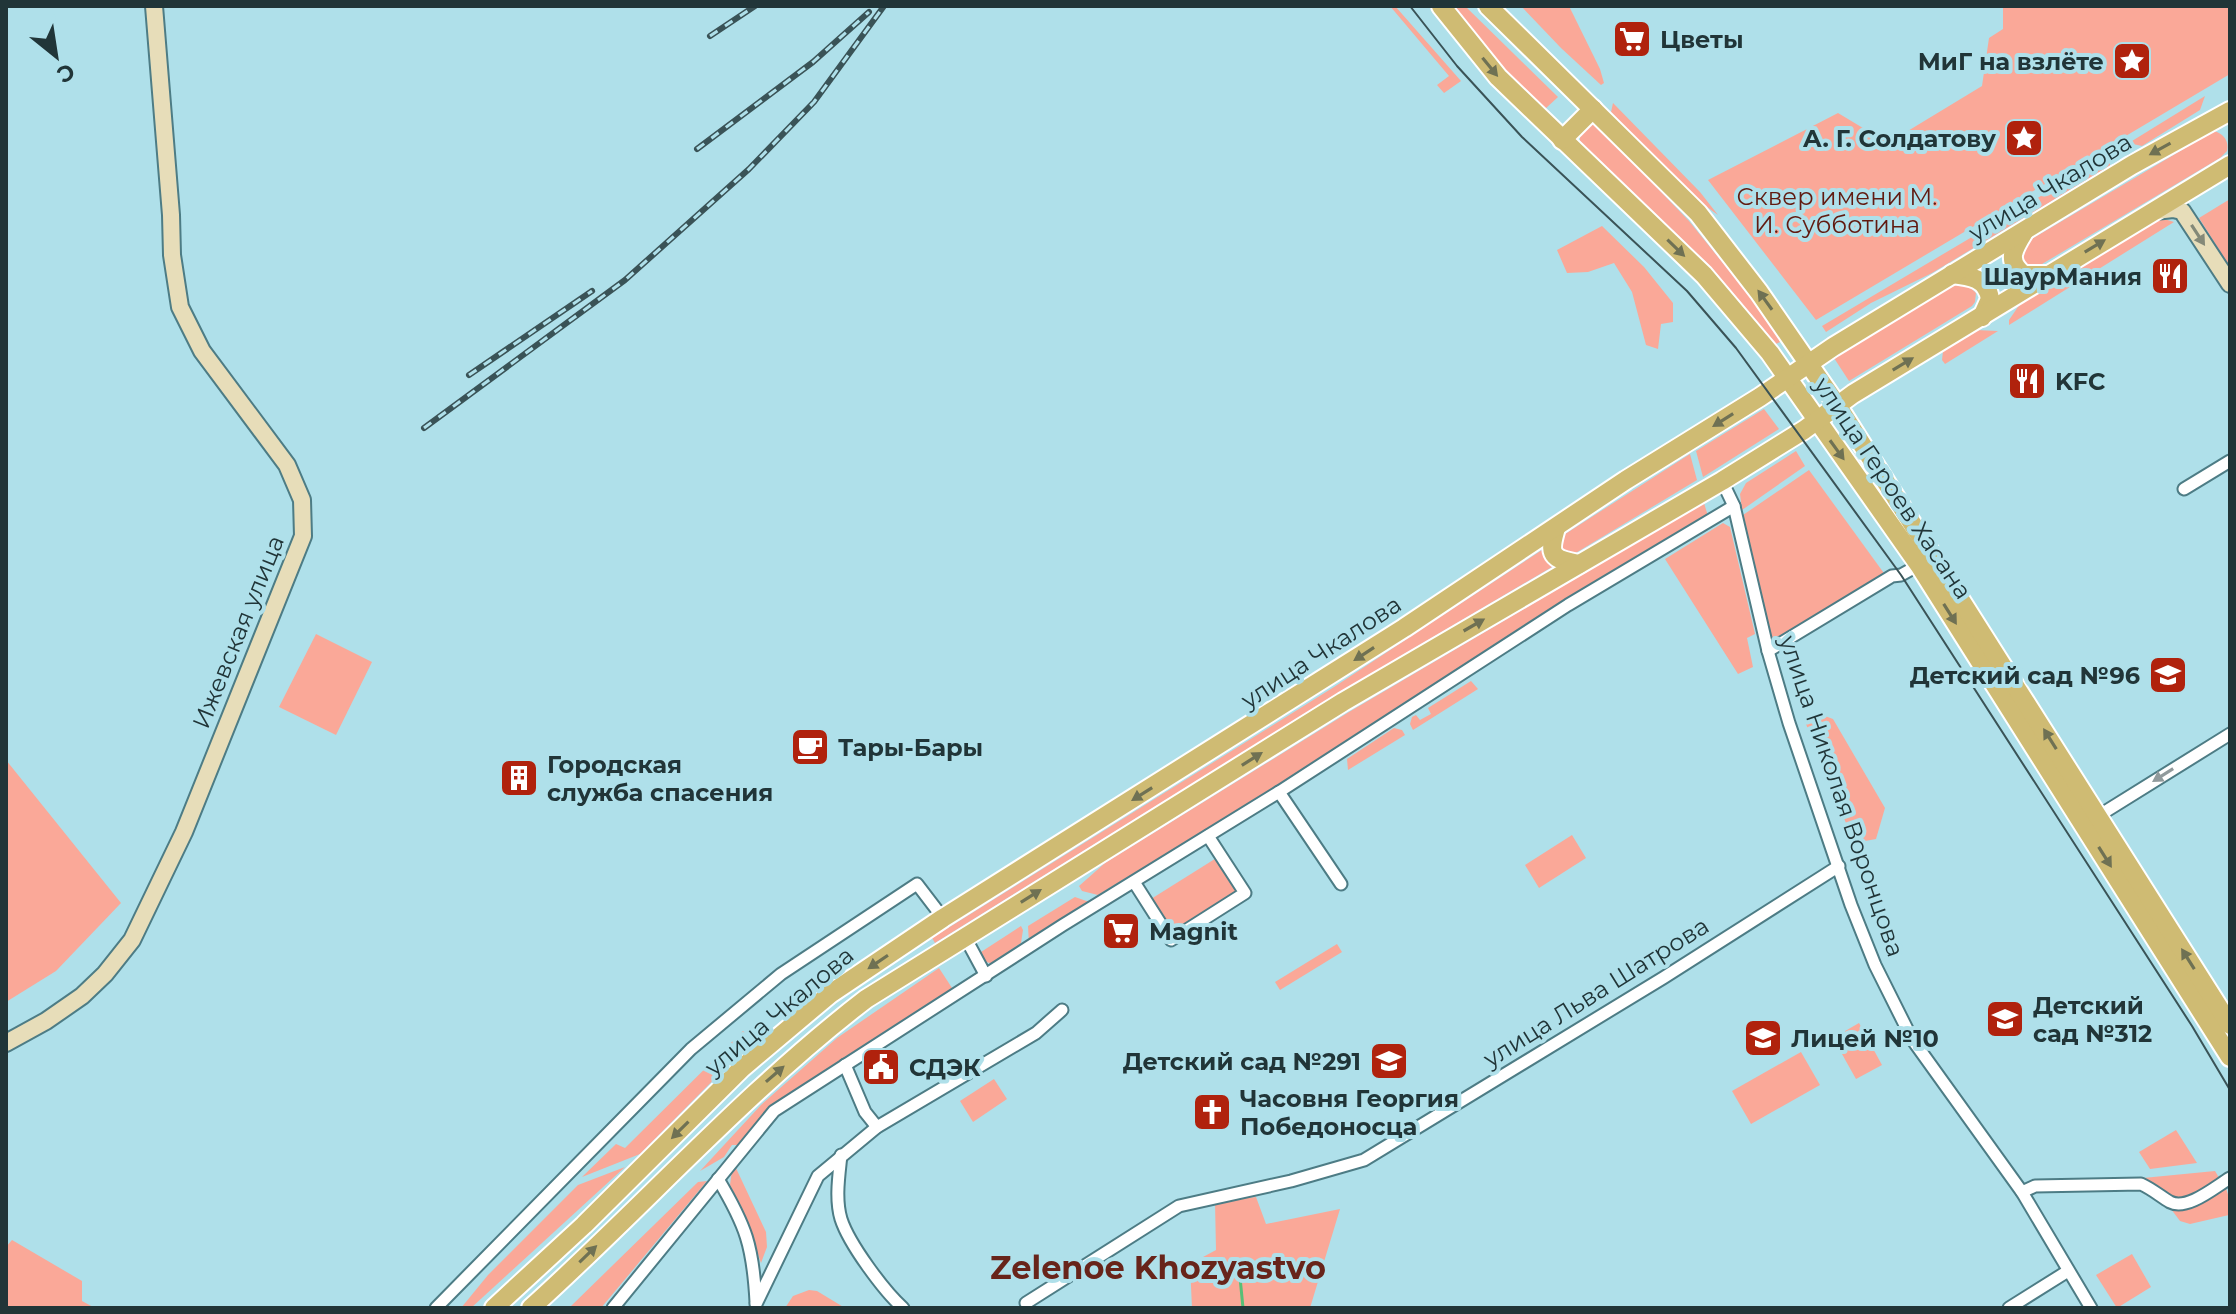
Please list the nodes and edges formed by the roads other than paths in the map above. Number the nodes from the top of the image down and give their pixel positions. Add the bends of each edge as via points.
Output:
1 (154, 6) edge
2 (1441, 6) edge
3 (1488, 6) edge
4 (1593, 109) junction
5 (2230, 112) edge
6 (1562, 140) junction
7 (2230, 165) edge
8 (2153, 211) junction
9 (2025, 229) junction
10 (1952, 274) junction
11 (2048, 275) junction
12 (2230, 284) edge
13 (1982, 317) junction
14 (1810, 364) junction
15 (1788, 378) junction
16 (1837, 405) junction
17 (1816, 419) junction
18 (2230, 461) edge
19 (1722, 481) junction
20 (2184, 489) dead end
21 (1734, 506) junction
22 (1556, 528) junction
23 (1579, 564) junction
24 (1919, 565) junction
25 (1768, 651) junction
26 (2230, 734) edge
27 (1279, 792) junction
28 (2092, 820) junction
29 (1208, 836) junction
30 (1839, 866) junction
31 (1134, 882) junction
32 (1341, 884) dead end
33 (943, 918) junction
34 (965, 937) junction
35 (986, 976) junction
36 (1062, 1010) dead end
37 (2230, 1025) edge
38 (6, 1043) edge
39 (2230, 1057) edge
40 (845, 1065) junction
41 (877, 1127) junction
42 (841, 1155) junction
43 (2230, 1178) edge
44 (718, 1179) junction
45 (2022, 1192) junction
46 (2068, 1271) junction
47 (1026, 1303) dead end
48 (755, 1306) edge
49 (436, 1308) edge
50 (494, 1308) edge
51 (531, 1308) edge
52 (613, 1308) edge
53 (903, 1308) edge
54 (2009, 1308) edge
55 (2091, 1308) edge

1 - 38 street, Ижевская улица via 180,307 202,351 287,465 302,500 303,536 184,832 132,940 82,996
2 -> 6 main road, улица Героев Хасана via 1498,77
3 - 4 main road, улица Героев Хасана
4 - 6 main road
14 -> 4 main road, улица Героев Хасана via 1698,213
5 -> 9 main road, улица Чкалова
6 -> 15 main road, улица Героев Хасана via 1704,275
7 - 8 main road, улица Чкалова
11 -> 8 main road, улица Чкалова
8 -> 12 street via 2182,211
9 - 10 main road, улица Чкалова
9 - 11 main road via 2011,252 2013,262 2024,275
10 - 13 main road via 1974,277 1986,287 1990,299
10 - 14 main road, улица Чкалова
11 - 13 main road, улица Чкалова
16 -> 13 main road, улица Чкалова
14 - 15 main road, улица Чкалова
14 - 16 main road, улица Героев Хасана
15 - 17 main road, улица Героев Хасана
15 -> 22 main road, улица Чкалова
16 - 17 main road, улица Чкалова
28 -> 16 main road, улица Героев Хасана
17 - 19 main road, улица Чкалова
17 -> 24 main road, улица Героев Хасана
18 - 20 street
19 - 21 street, улица Николая Воронцова
19 - 23 main road, улица Чкалова
21 - 25 street, улица Николая Воронцова
21 - 27 street via 1568,605
22 - 23 main road via 1553,555
22 -> 33 main road, улица Чкалова
34 -> 23 main road, улица Чкалова via 1343,702
24 - 25 street
24 -> 28 main road, улица Героев Хасана
25 - 30 street, улица Николая Воронцова
26 -> 28 street
27 - 29 street
27 - 32 street
37 -> 28 main road, улица Героев Хасана
28 -> 39 main road, улица Героев Хасана
29 - 31 street
29 - 31 street via 1245,893 1171,940
30 - 45 street, улица Николая Воронцова via 1896,1011
30 - 47 street, улица Льва Шатрова via 1364,1160 1179,1206
31 - 35 street
33 - 49 street via 917,884 781,974 691,1049
33 -> 50 main road, улица Чкалова via 830,994 742,1068
34 - 35 street
51 -> 34 main road, улица Чкалова via 824,1032
35 - 40 street
36 - 41 street via 1036,1033
40 - 41 street
40 - 44 street via 774,1111
41 - 42 street
42 - 48 street via 818,1176
42 - 53 street via 841,1219 886,1293
43 - 45 street via 2180,1205 2141,1184 2035,1186
44 - 48 street via 742,1220 754,1261
44 - 52 street
45 - 46 street, улица Николая Воронцова
46 - 54 street
46 - 55 street, улица Николая Воронцова

